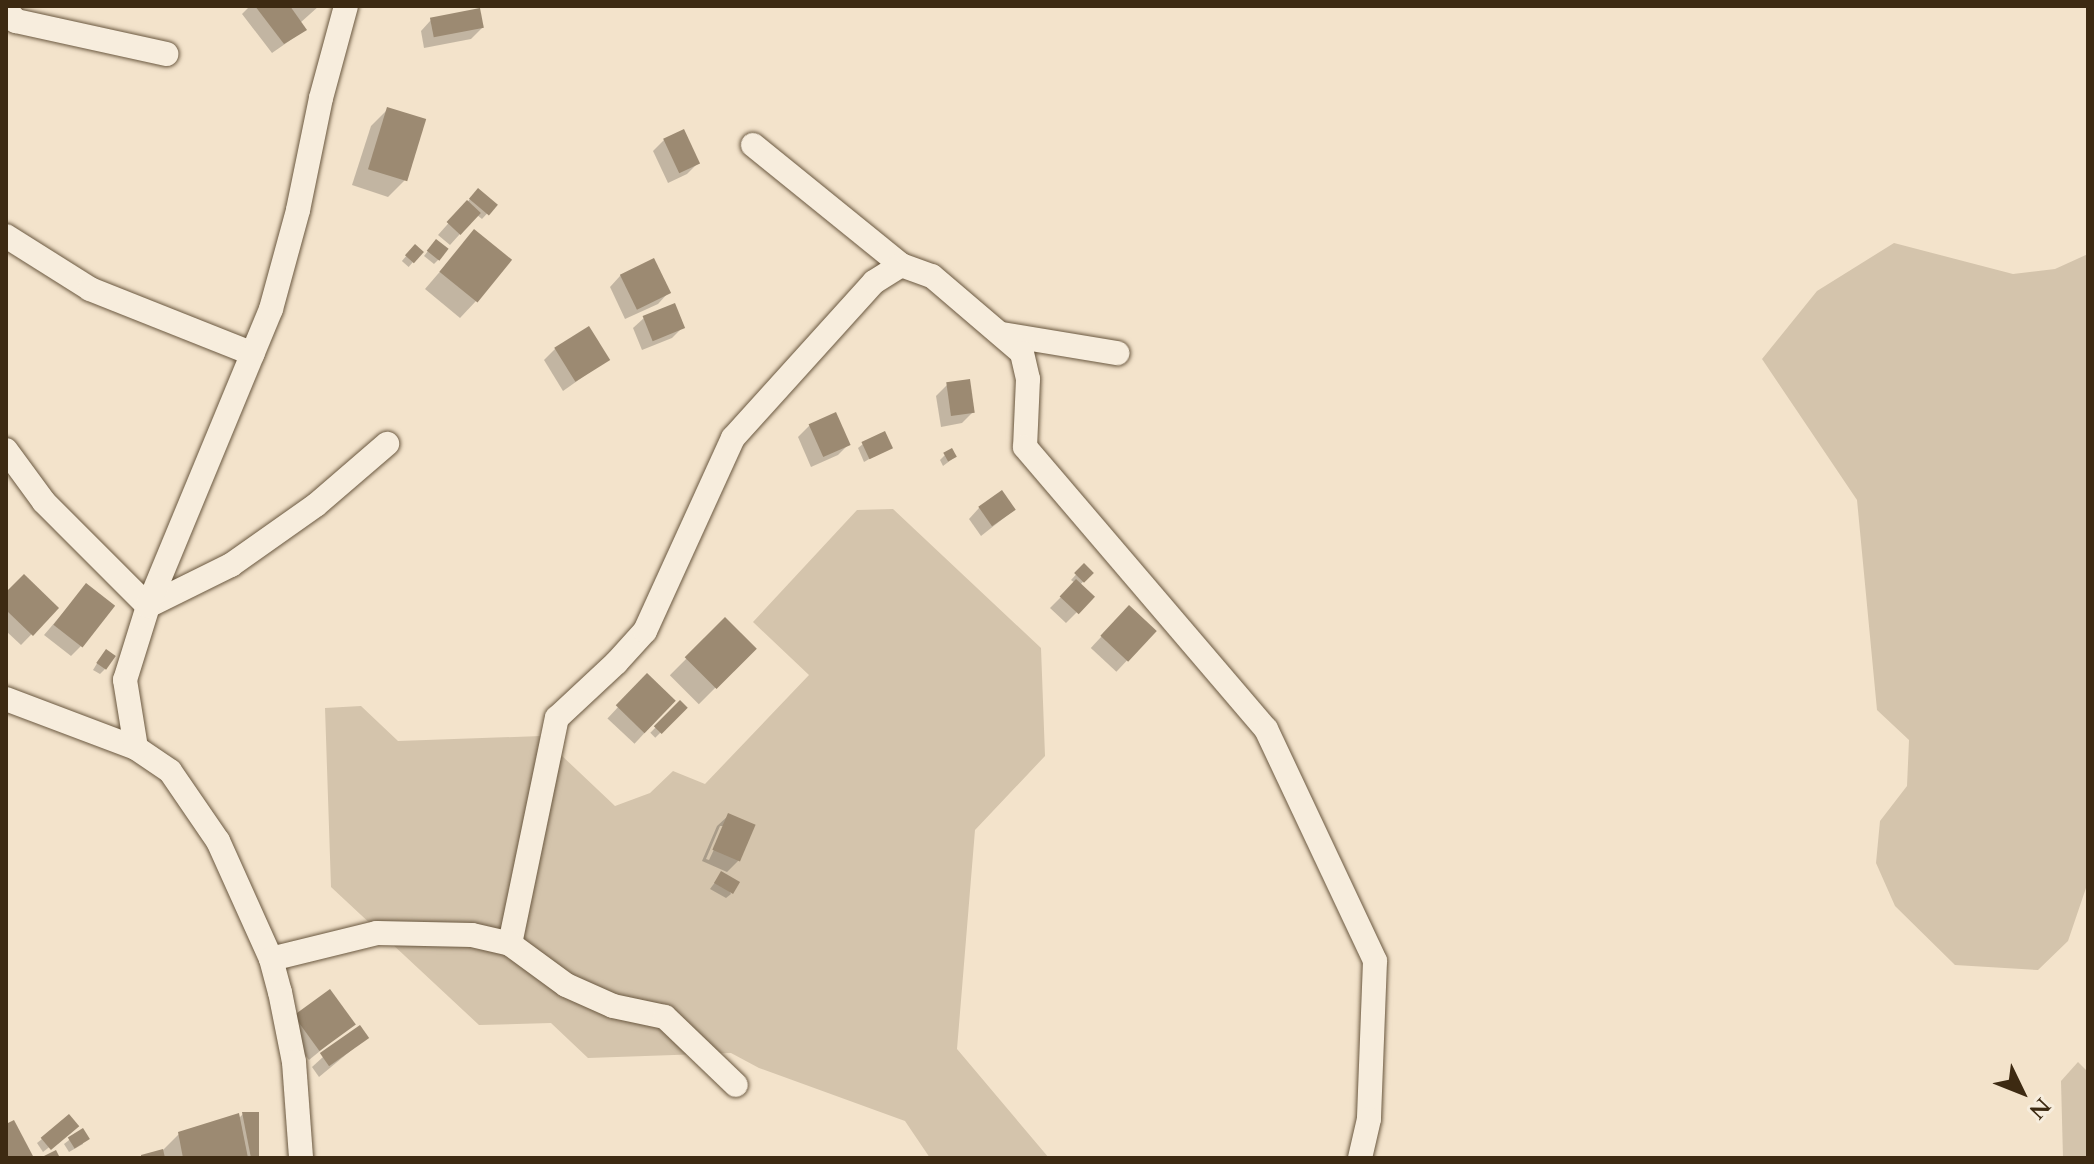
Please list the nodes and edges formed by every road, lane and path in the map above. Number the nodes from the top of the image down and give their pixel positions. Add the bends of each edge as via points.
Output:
1 (346, 6) edge
2 (6, 10) edge
3 (166, 54) dead end
4 (753, 145) dead end
5 (6, 236) edge
6 (901, 265) junction
7 (1000, 334) junction
8 (1117, 353) dead end
9 (253, 354) junction
10 (387, 444) dead end
11 (6, 450) edge
12 (148, 606) junction
13 (6, 699) edge
14 (136, 748) junction
15 (510, 944) junction
16 (271, 959) junction
17 (736, 1085) dead end
18 (301, 1158) edge
19 (1360, 1158) edge

1 - 9 street via 298,210
2 - 3 street via 16,21
4 - 6 street
5 - 9 street via 90,289
6 - 7 street via 932,276
6 - 15 street via 874,282 733,438 645,631 557,718
7 - 8 street
7 - 19 street via 1022,353 1028,379 1025,447 1266,729 1375,961 1369,1119
9 - 12 street
10 - 12 street via 316,505 231,565
11 - 12 street via 44,502
12 - 14 street via 125,680
13 - 14 street
14 - 16 street via 170,771 218,841
15 - 16 street via 472,935 377,933
15 - 17 street via 566,985 613,1006 665,1017
16 - 18 street via 294,1062

